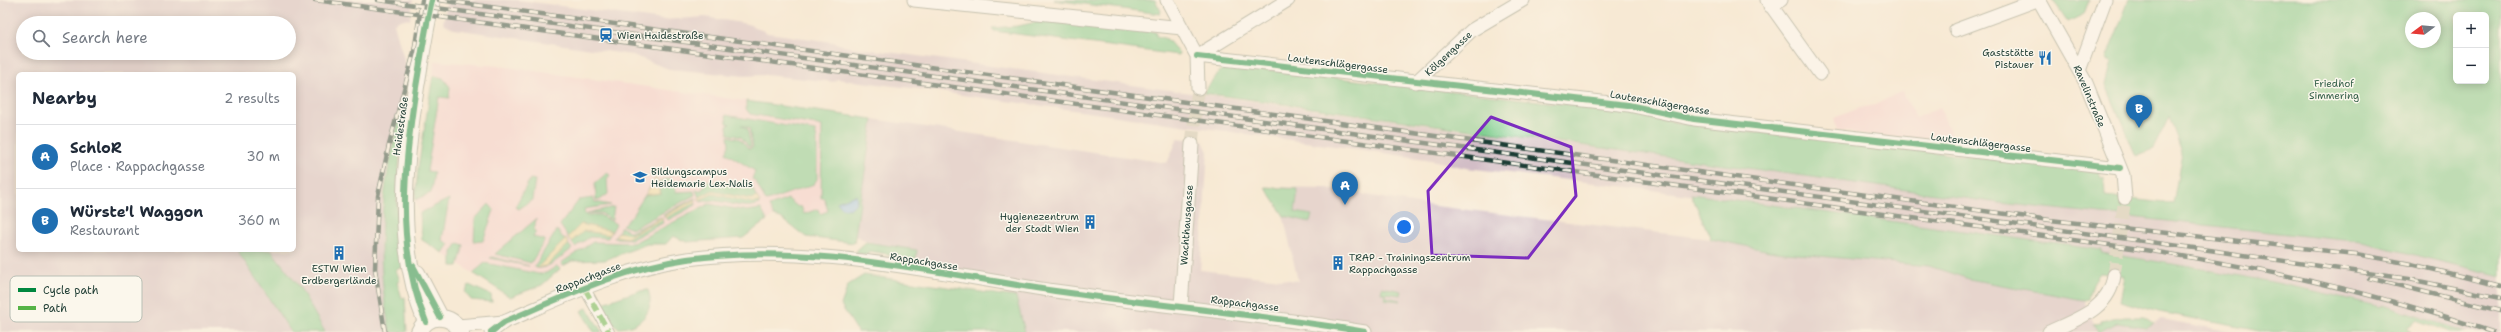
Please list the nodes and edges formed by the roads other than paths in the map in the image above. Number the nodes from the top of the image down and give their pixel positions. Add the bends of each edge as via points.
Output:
1 (432, 0) edge
2 (914, 0) edge
3 (1167, 0) edge
4 (1288, 0) edge
5 (1523, 0) edge
6 (2038, 0) edge
7 (2105, 0) edge
8 (1773, 2) edge
9 (1182, 28) junction
10 (1956, 30) dead end
11 (1197, 56) junction
12 (2080, 68) junction
13 (1820, 74) dead end
14 (1416, 82) junction
15 (1198, 88) tunnel mouth
16 (1192, 144) tunnel mouth
17 (2120, 168) junction
18 (2125, 198) tunnel mouth
19 (2114, 274) tunnel mouth
20 (585, 289) junction
21 (1181, 306) junction
22 (504, 322) junction
23 (429, 324) edge
24 (459, 329) edge
25 (491, 332) edge
26 (609, 332) edge
27 (1366, 332) edge
28 (2049, 332) edge

1 - 23 street, Haidestraße via 426,22 404,171 404,212 409,257 414,287
2 - 9 street
3 - 9 street
4 - 11 street
5 - 14 street, Kölgengasse via 1472,30
6 - 10 street
6 - 12 street, Ravelinstraße
7 - 12 street
8 - 13 street
9 - 11 street
11 - 14 street, Lautenschlägergasse
11 - 15 street
12 - 17 street, Ravelinstraße
14 - 17 street, Lautenschlägergasse via 1628,105 1694,119
16 - 21 street, Wachthausgasse
17 - 18 street, Ravelinstraße via 2125,184
19 - 28 street via 2113,287 2108,298 2100,305
20 - 21 street, Rappachgasse via 626,273 688,259 756,254 799,255 842,259 1089,296
20 - 22 street, Rappachgasse
20 - 26 street
21 - 27 street, Rappachgasse via 1285,318
22 - 24 street, Rappachgasse
22 - 25 street, Rappachgasse
23 - 24 street via 447,318

